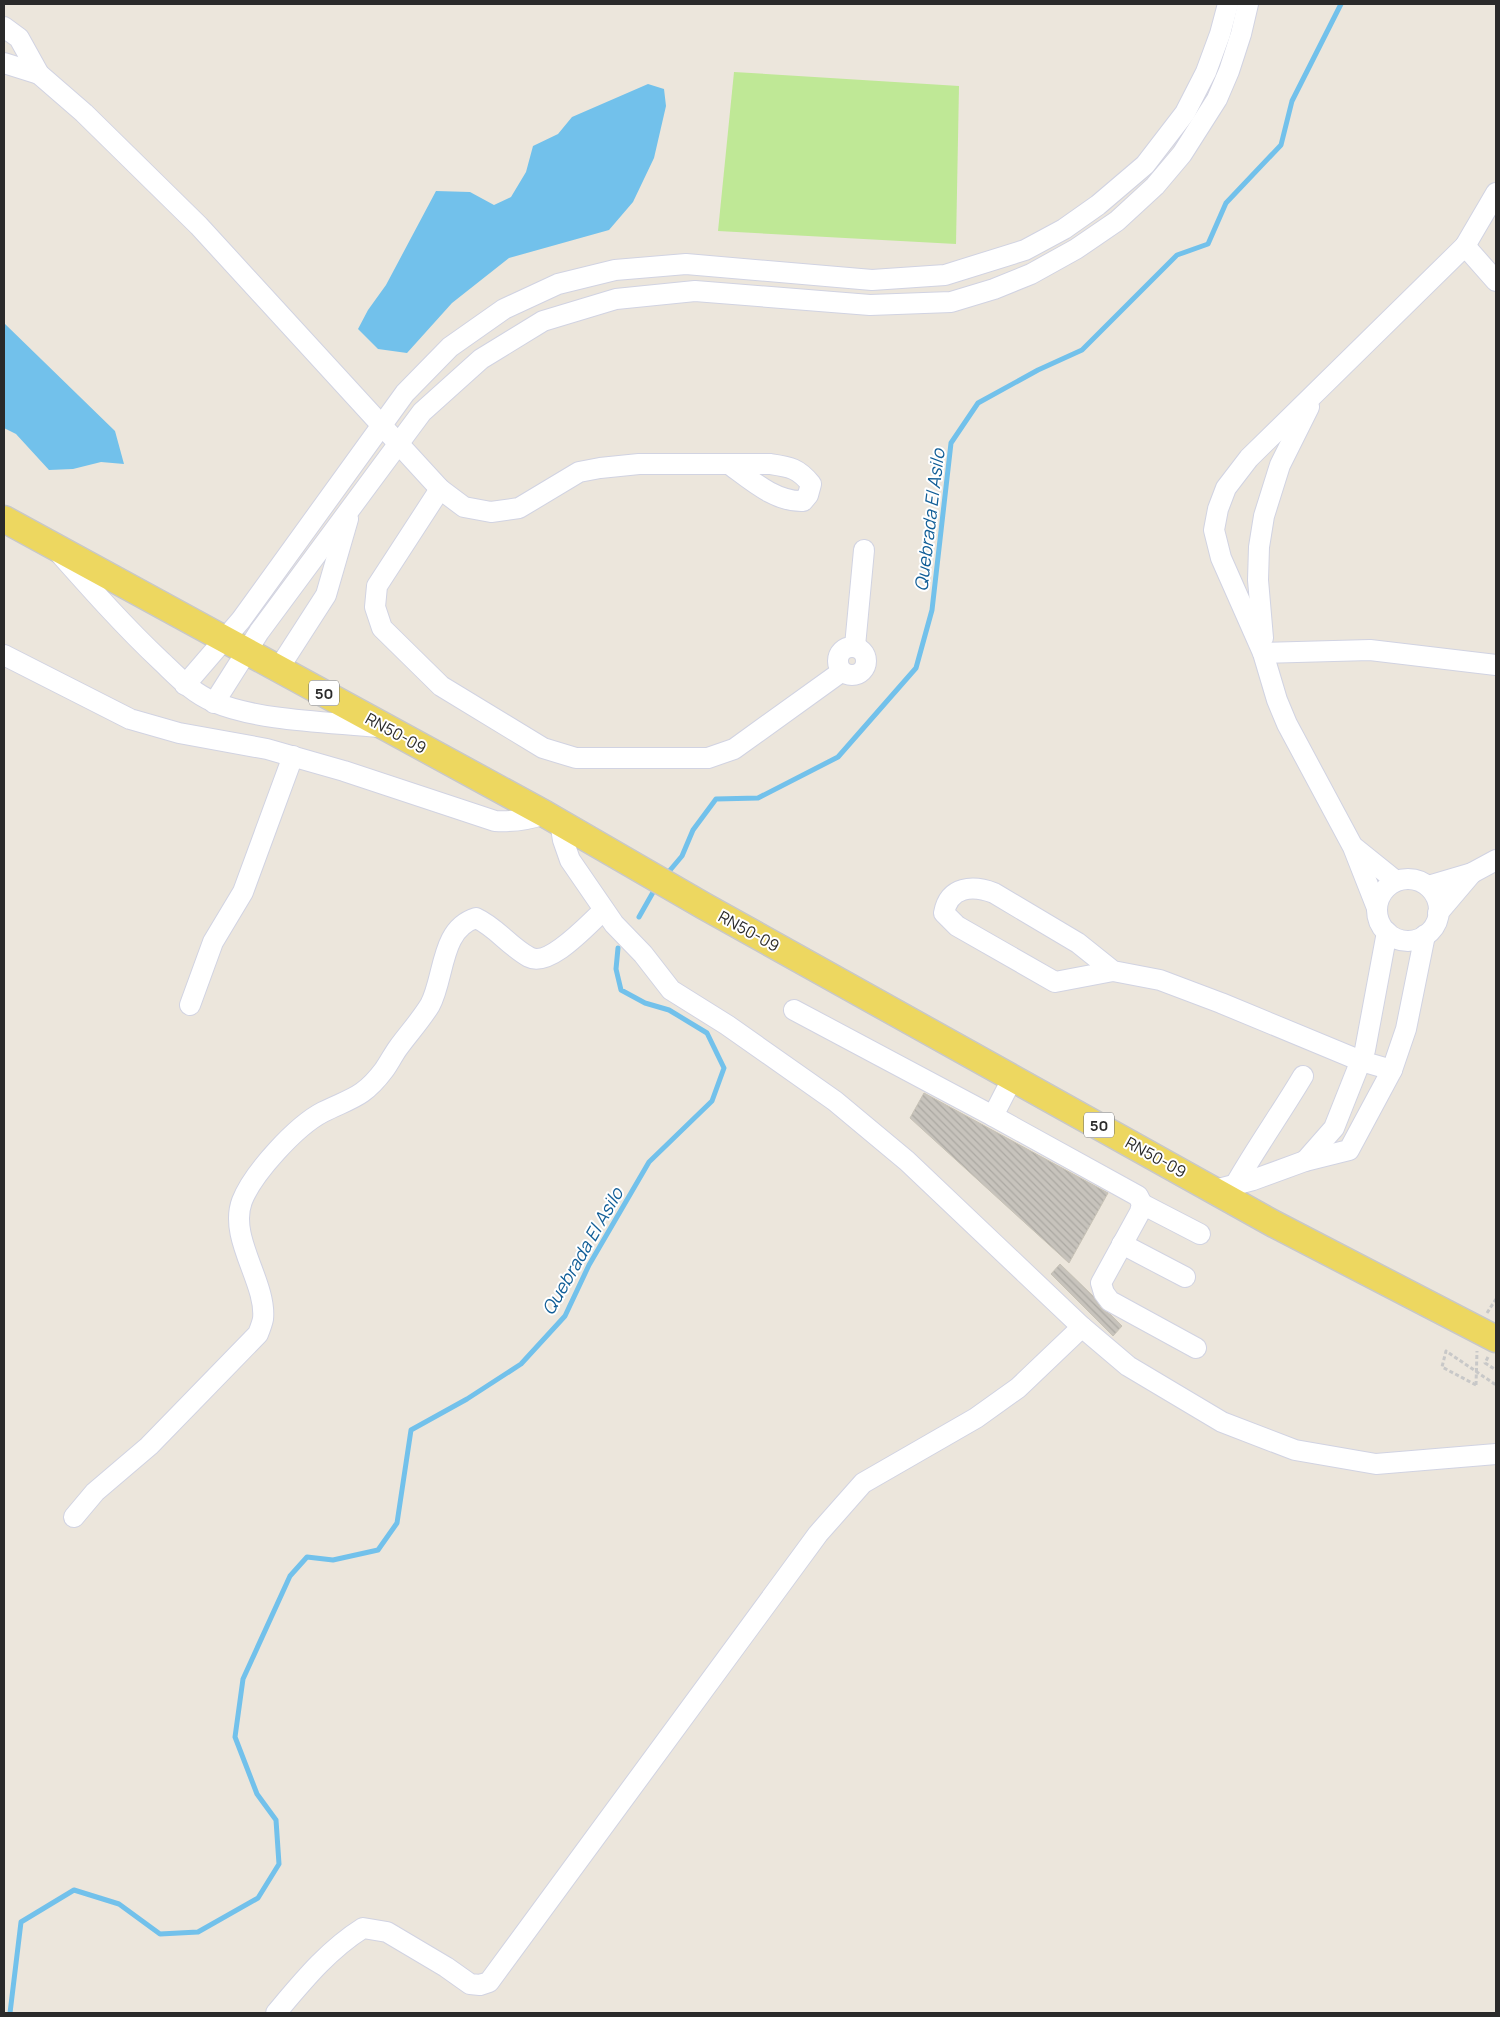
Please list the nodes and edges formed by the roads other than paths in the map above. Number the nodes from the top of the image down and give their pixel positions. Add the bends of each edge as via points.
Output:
1 (1228, 4) edge
2 (1248, 4) edge
3 (4, 27) edge
4 (4, 63) edge
5 (39, 74) junction
6 (1496, 194) edge
7 (1464, 246) junction
8 (1496, 281) edge
9 (1316, 392) junction
10 (381, 424) junction
11 (398, 444) junction
12 (729, 464) dead end
13 (440, 489) junction
14 (350, 510) junction
15 (4, 519) edge
16 (51, 545) junction
17 (864, 550) dead end
18 (236, 644) junction
19 (1263, 652) junction
20 (4, 655) edge
21 (1496, 665) edge
22 (279, 668) junction
23 (185, 684) junction
24 (214, 703) junction
25 (386, 728) junction
26 (292, 756) junction
27 (553, 818) junction
28 (1353, 847) junction
29 (1496, 860) edge
30 (1472, 873) junction
31 (1396, 881) junction
32 (1428, 886) junction
33 (1377, 908) junction
34 (604, 910) junction
35 (1438, 914) junction
36 (1387, 932) junction
37 (1425, 935) junction
38 (1113, 971) junction
39 (190, 1005) dead end
40 (794, 1010) dead end
41 (1361, 1061) junction
42 (1392, 1070) junction
43 (1303, 1076) dead end
44 (1013, 1077) junction
45 (993, 1116) junction
46 (1305, 1161) junction
47 (1225, 1188) junction
48 (1142, 1204) junction
49 (1200, 1234) dead end
50 (1122, 1244) junction
51 (1185, 1276) dead end
52 (1082, 1327) junction
53 (1496, 1339) edge
54 (1196, 1348) dead end
55 (1496, 1454) edge
56 (74, 1517) dead end
57 (276, 2013) edge

1 - 10 street via 1206,72 1185,114 1145,165 1098,205 1064,229 1025,250 945,275 872,280 686,264 615,270 558,284 504,310 450,347 405,393
2 - 11 street via 1238,43 1217,99 1182,154 1155,186 1117,221 1031,274 994,290 951,302 870,305 695,291 616,299 543,322 481,358 422,412
3 - 5 street via 19,38
4 - 5 street
5 - 10 street via 84,113 199,226
6 - 7 street
7 - 8 street
7 - 9 street
9 - 19 street via 1280,465 1264,516 1258,580
9 - 19 street via 1249,458 1226,488 1218,509 1214,530 1222,558
10 - 11 street
10 - 18 street via 241,620
11 - 13 street
11 - 14 street
12 - 13 street via 639,464 579,472 519,508 491,512 464,507
13 - 17 street via 376,586 376,607 382,628 441,686 542,748 576,758 708,758 734,749 841,672 838,656 845,648 855,646
14 - 18 street
14 - 22 street via 326,595
15 - 16 main road, RN50-09 / 50
16 - 18 main road, RN50-09 / 50
16 - 23 street via 134,635
18 - 22 main road, RN50-09 / 50
18 - 23 street
18 - 24 street
19 - 21 street via 1370,650
19 - 28 street via 1287,724
20 - 26 street via 130,719 179,733
22 - 25 main road, RN50-09 / 50
23 - 24 street
24 - 25 street via 283,718
25 - 27 main road, RN50-09 / 50
26 - 27 street via 344,770 495,821
26 - 39 street via 243,892 213,942
27 - 34 street via 570,860
27 - 44 main road, RN50-09 / 50 via 704,906
28 - 31 street
28 - 33 street
29 - 30 street
30 - 32 street
30 - 35 street
31 - 32 street via 1416,880
31 - 33 street via 1381,894
32 - 35 street via 1436,896
33 - 36 street via 1379,921
34 - 52 street via 671,990 835,1101 907,1161
34 - 56 street via 553,955 541,959 530,958 476,918 457,929 430,1004 373,1083 358,1097 323,1112 290,1136 252,1183 242,1202 240,1231 262,1304 263,1320 258,1334 149,1446 95,1492
35 - 37 street via 1433,927
36 - 37 street via 1405,940
36 - 41 street
37 - 42 street via 1406,1030
38 - 38 street via 1055,982 957,926 944,912 945,905 953,895 969,888 994,893 1078,943
38 - 41 street via 1160,980 1213,999
40 - 45 street
41 - 42 street
41 - 46 street via 1334,1128
42 - 46 street via 1349,1150
43 - 47 street via 1281,1114
44 - 45 street
44 - 47 main road, RN50-09 / 50
45 - 48 street via 1138,1196
46 - 47 street
47 - 53 main road, RN50-09 / 50 via 1274,1224
48 - 49 street
48 - 50 street
50 - 51 street
50 - 54 street via 1101,1283 1104,1293 1110,1301
52 - 55 street via 1128,1366 1222,1422 1295,1450 1376,1464
52 - 57 street via 1018,1388 976,1418 863,1483 818,1534 489,1982 470,1984 387,1932 363,1928 342,1941 314,1968

